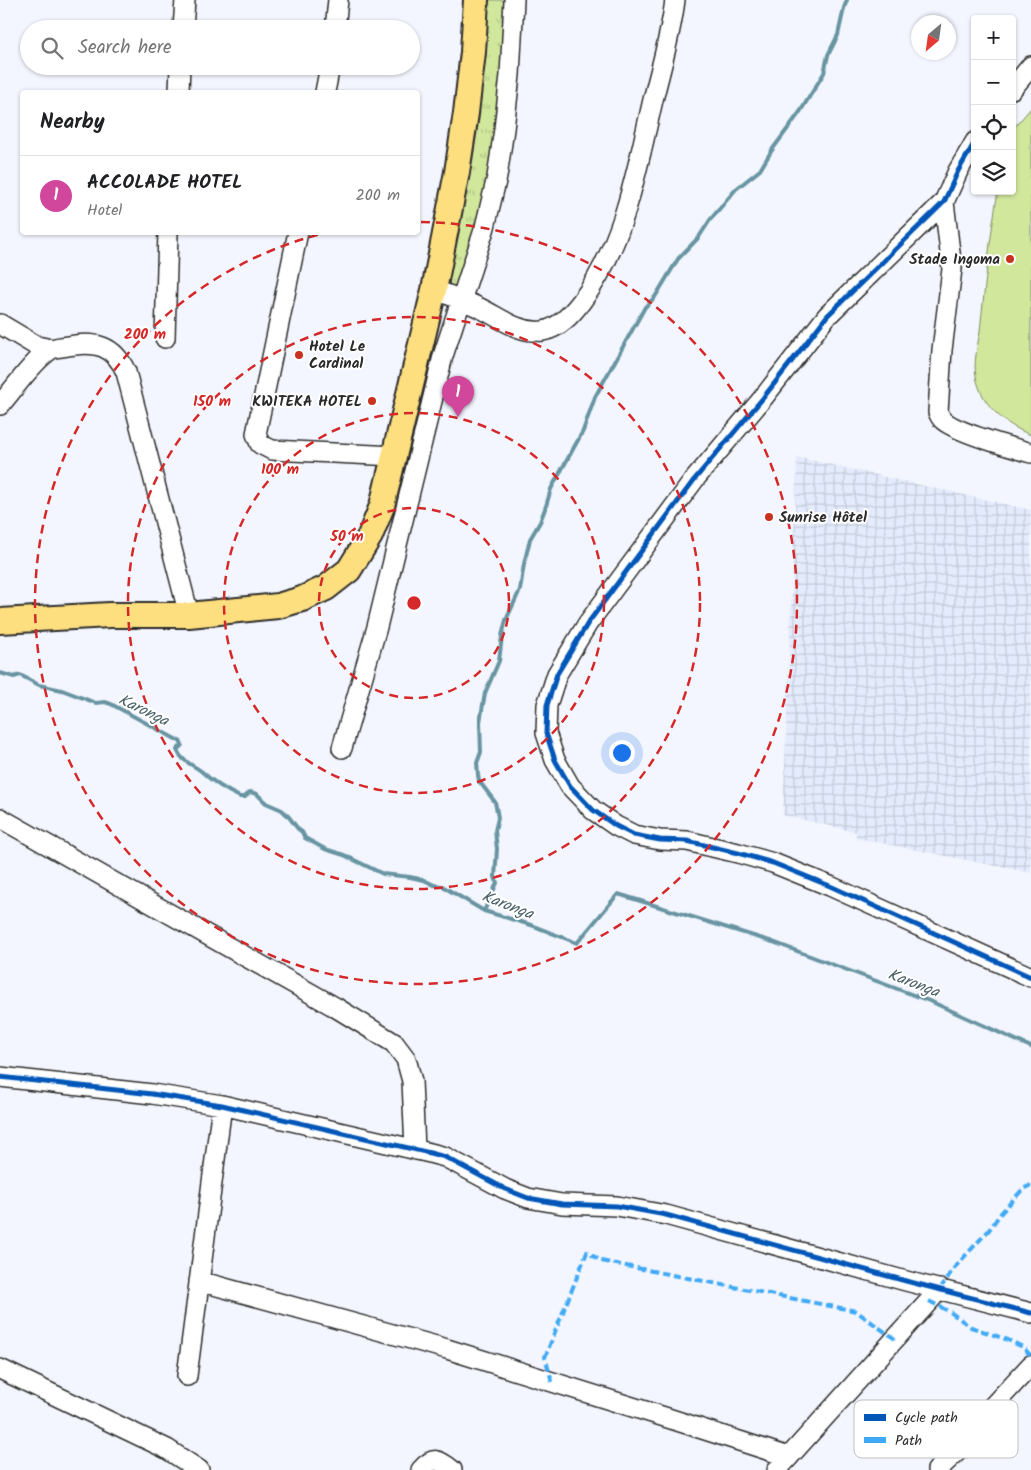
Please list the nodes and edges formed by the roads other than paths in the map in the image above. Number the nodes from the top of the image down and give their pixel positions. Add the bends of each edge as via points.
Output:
1 (185, 0) edge
2 (338, 0) edge
3 (476, 0) edge
4 (514, 0) edge
5 (675, 0) edge
6 (184, 20) edge
7 (336, 20) edge
8 (1031, 66) edge
9 (180, 75) edge
10 (328, 75) edge
11 (1016, 84) edge
12 (179, 90) edge
13 (325, 90) edge
14 (971, 149) edge
15 (944, 202) junction
16 (168, 235) edge
17 (297, 235) edge
18 (434, 290) junction
19 (461, 299) junction
20 (0, 324) edge
21 (165, 338) dead end
22 (51, 349) junction
23 (0, 405) edge
24 (1031, 454) edge
25 (395, 456) junction
26 (189, 615) junction
27 (0, 621) edge
28 (342, 748) dead end
29 (0, 818) edge
30 (1031, 977) edge
31 (0, 1077) edge
32 (222, 1105) junction
33 (415, 1150) junction
34 (199, 1281) junction
35 (940, 1289) junction
36 (1031, 1313) edge
37 (1031, 1365) edge
38 (0, 1369) edge
39 (187, 1376) dead end
40 (999, 1400) edge
41 (950, 1458) edge
42 (783, 1464) edge
43 (198, 1470) edge
44 (421, 1470) edge
45 (452, 1470) edge
46 (937, 1470) edge

1 - 6 street
2 - 7 street
3 - 18 main road via 466,113
4 - 19 street via 510,75 497,177 485,228
5 - 19 street via 621,225 592,288 568,317 557,326 543,330 517,328
8 - 11 street
9 - 12 street
10 - 13 street
14 - 15 street
15 - 24 street via 952,269 938,412 942,420 962,430
15 - 30 street via 827,316 694,480 588,623 557,674 547,705 546,733 555,760 570,786 593,810 622,829 634,835 687,841 773,863
16 - 21 street
17 - 25 street via 256,434 260,444 272,450
18 - 19 street
18 - 25 main road
19 - 28 street via 443,356 377,627
20 - 22 street via 37,346
22 - 23 street
22 - 26 street via 100,345 123,364
25 - 26 main road via 382,506 370,536 349,570 326,588 278,606
26 - 27 main road via 110,615
29 - 33 street via 394,1043 406,1059 412,1081
31 - 32 street
32 - 33 street
32 - 34 street
33 - 35 street via 445,1158 528,1198 562,1204 617,1206 666,1215
34 - 39 street
34 - 42 street via 447,1349 671,1419
35 - 36 street
35 - 42 street
37 - 40 street
38 - 43 street via 167,1448
41 - 46 street
44 - 45 street via 434,1460

